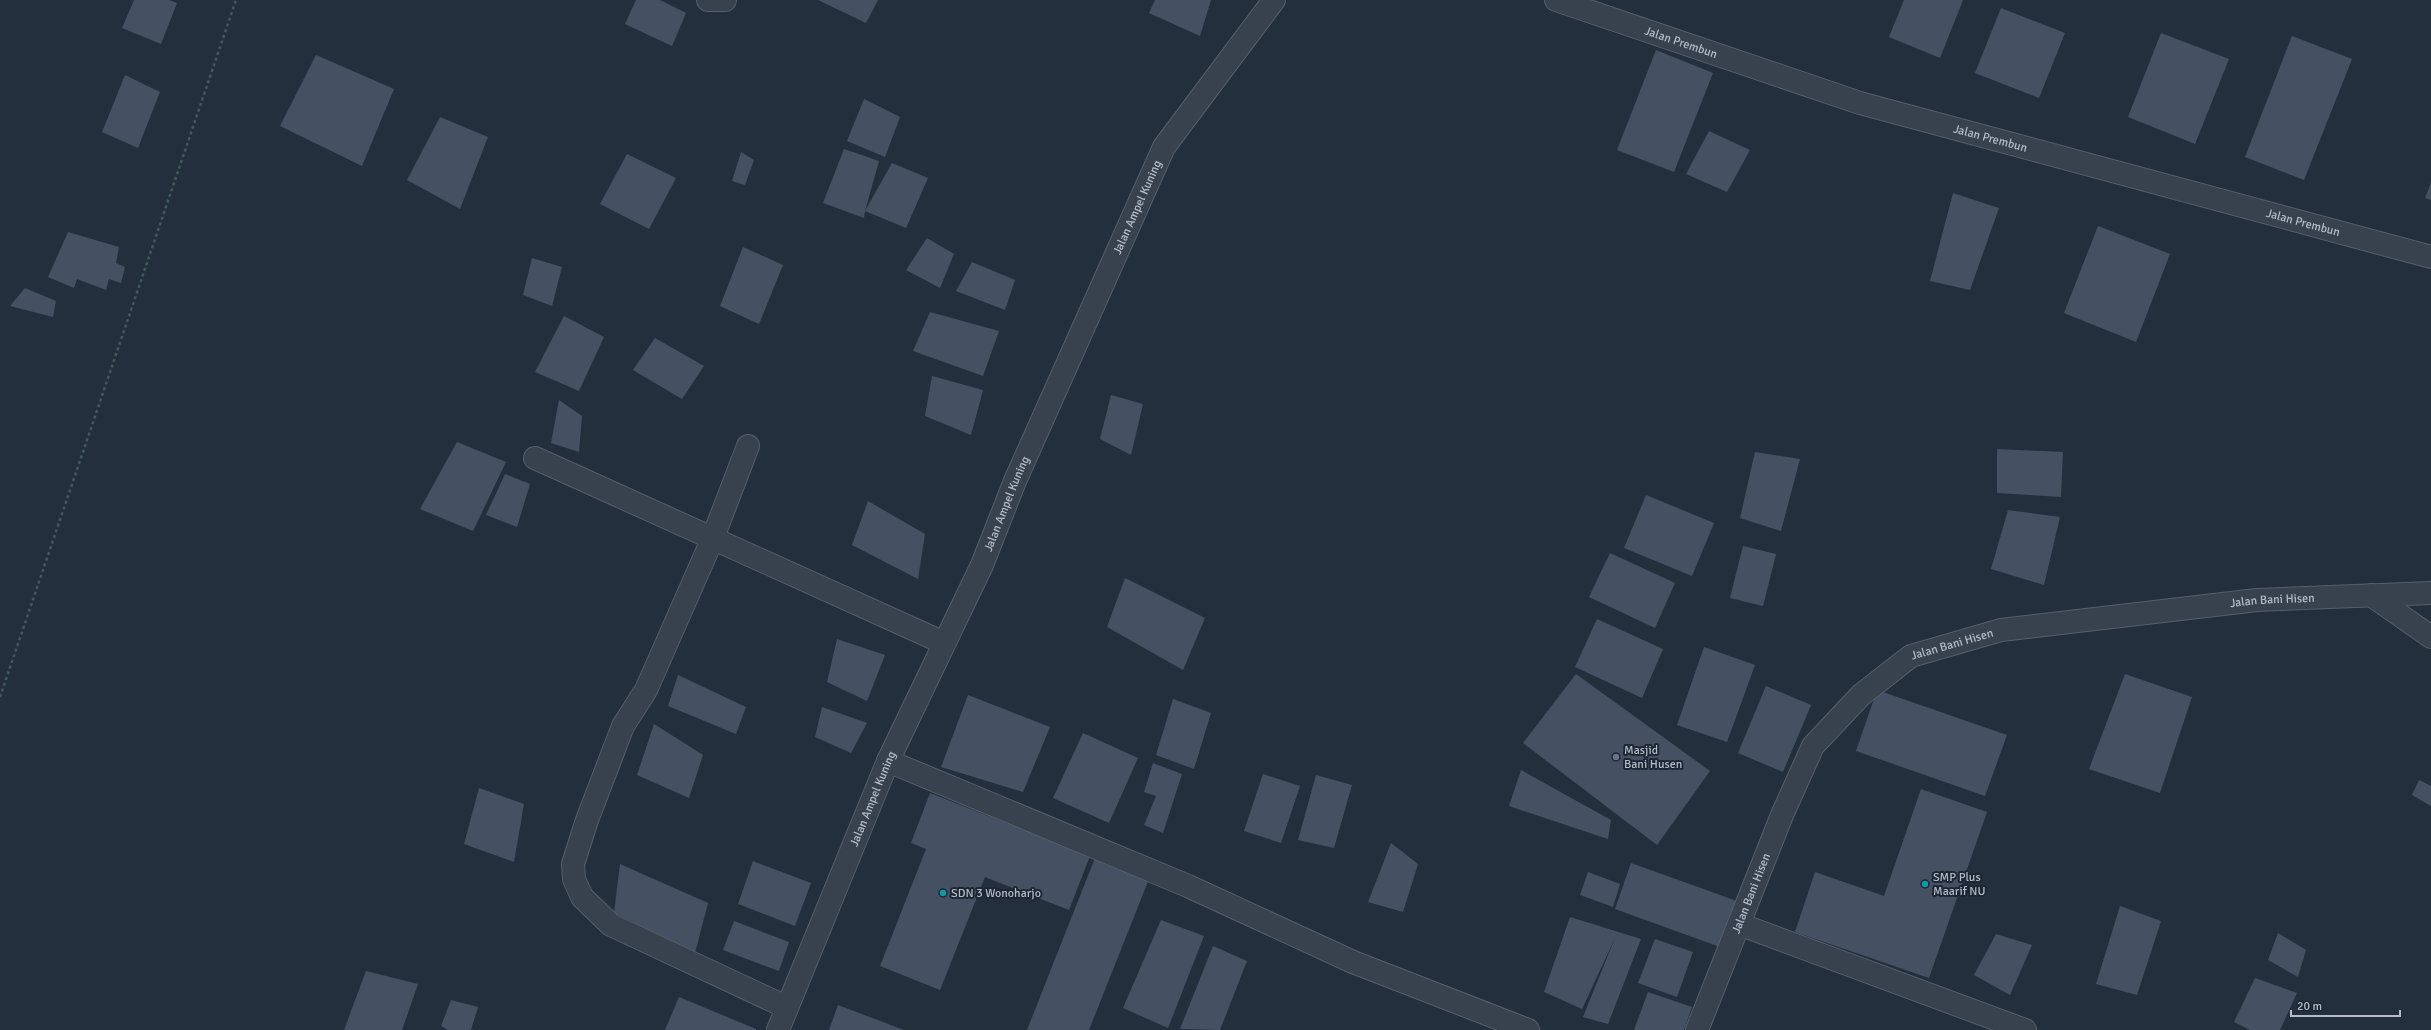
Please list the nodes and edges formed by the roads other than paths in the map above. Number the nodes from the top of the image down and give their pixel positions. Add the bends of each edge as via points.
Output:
1 (708, 0) edge
2 (724, 0) edge
3 (1274, 0) edge
4 (1556, 0) edge
5 (2431, 257) edge
6 (748, 446) dead end
7 (535, 458) dead end
8 (712, 540) junction
9 (2431, 593) edge
10 (2371, 596) junction
11 (2431, 637) edge
12 (944, 643) junction
13 (888, 761) junction
14 (1739, 924) junction
15 (786, 1007) junction
16 (778, 1030) edge
17 (1528, 1030) edge
18 (1697, 1030) edge
19 (2025, 1030) edge

1 - 2 street
3 - 12 street, Jalan Ampel Kuning via 1164,147 1015,481 982,566
4 - 5 street, Jalan Prembun via 1860,103
6 - 8 street
7 - 8 street
8 - 12 street
8 - 15 street via 646,690 623,726 587,820 573,864 574,879 582,897 611,925
9 - 10 street, Jalan Bani Hisen
10 - 11 street
10 - 14 street, Jalan Bani Hisen via 2257,600 2001,630 1911,656 1861,695 1813,746 1782,815
12 - 13 street, Jalan Ampel Kuning
13 - 15 street, Jalan Ampel Kuning
13 - 17 street via 1188,886 1353,962
14 - 18 street, Jalan Bani Hisen
14 - 19 street
15 - 16 street, Jalan Ampel Kuning

